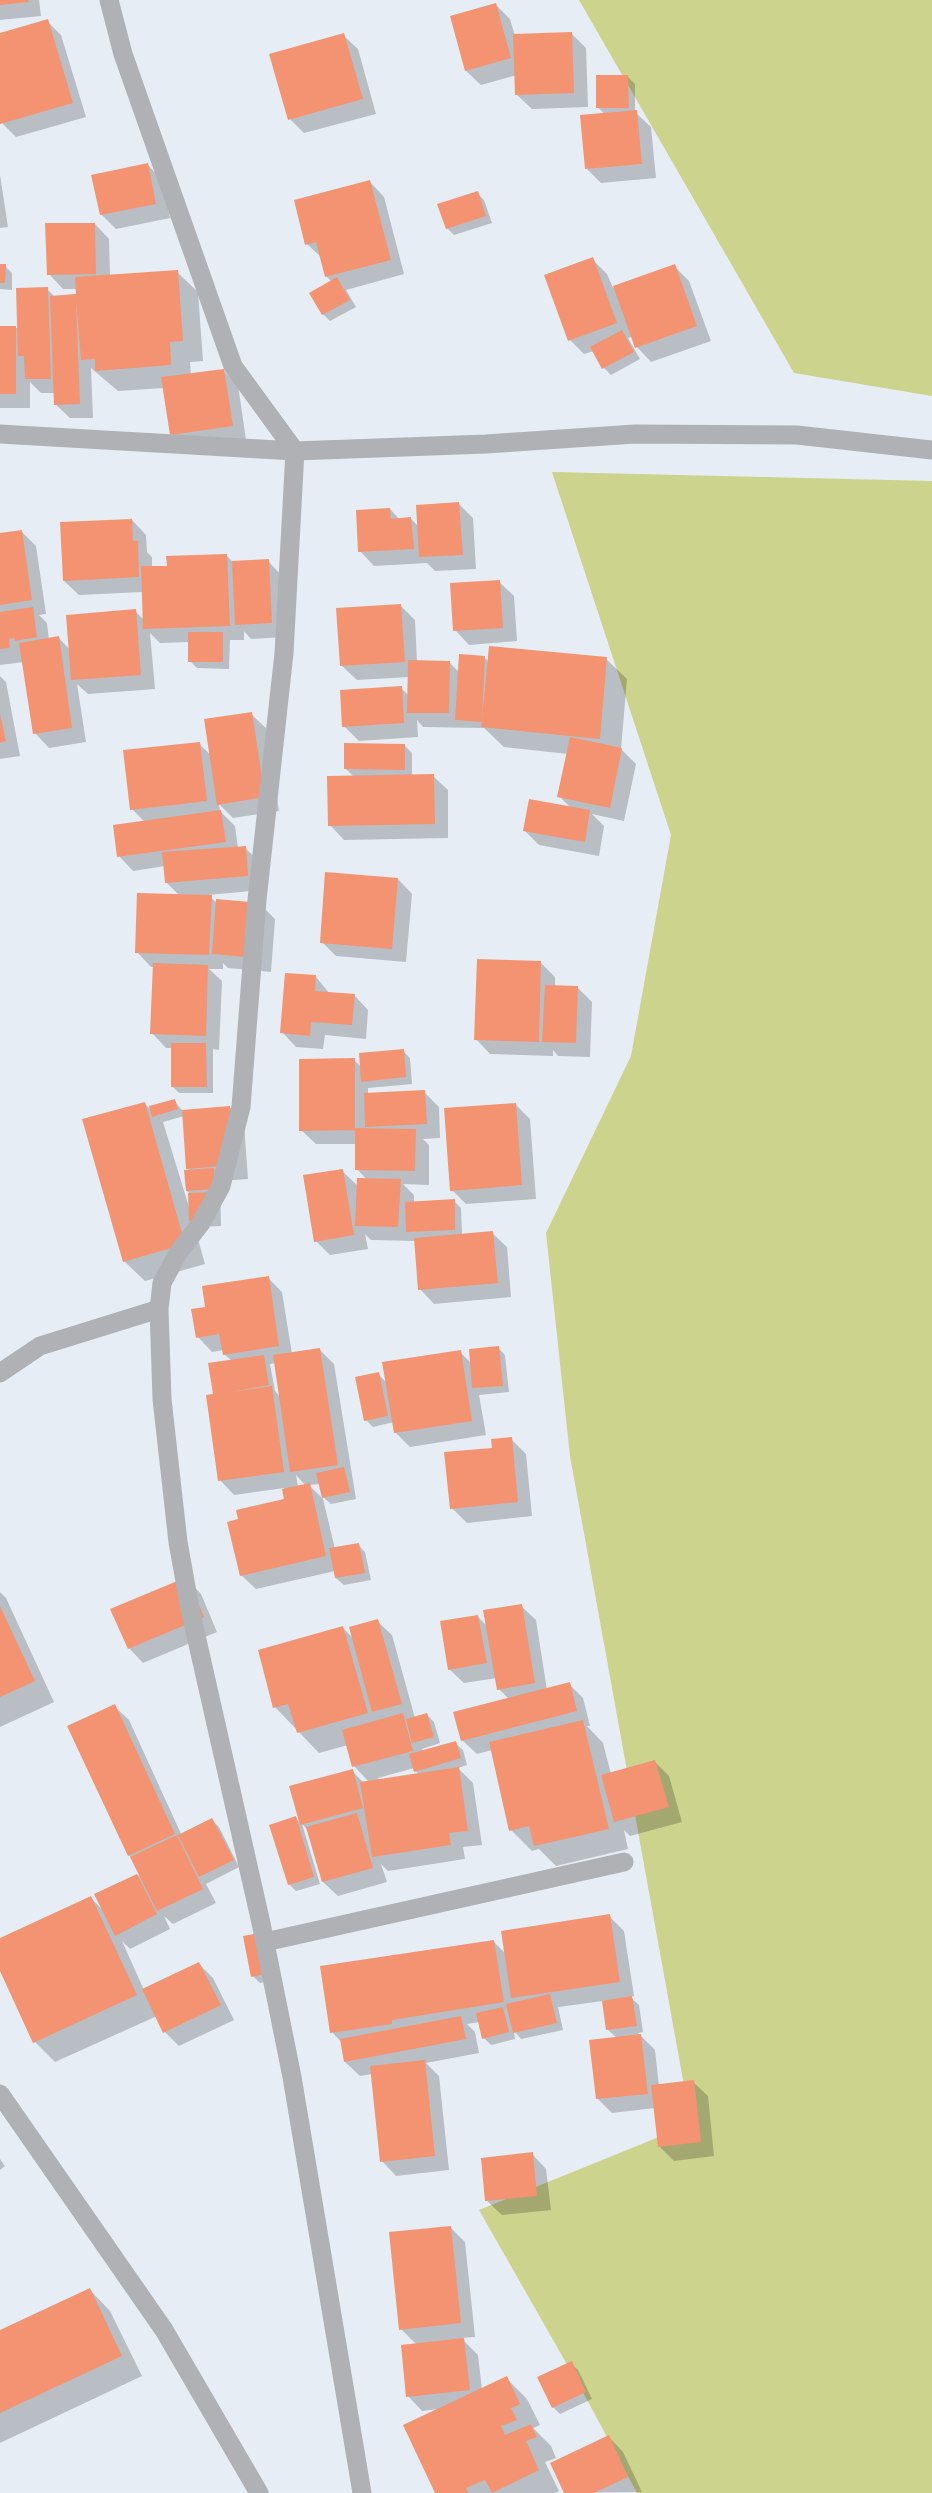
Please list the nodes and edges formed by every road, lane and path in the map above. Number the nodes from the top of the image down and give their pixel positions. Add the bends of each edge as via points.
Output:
1 (109, 0) edge
2 (0, 434) edge
3 (932, 450) edge
4 (295, 451) junction
5 (159, 1308) junction
6 (0, 1373) edge
7 (624, 1862) dead end
8 (265, 1942) junction
9 (0, 2094) edge
10 (259, 2493) edge
11 (362, 2493) edge

1 - 4 street via 123,54 233,366
2 - 4 street
3 - 4 street via 797,435 635,434
4 - 5 street via 284,653 257,900 241,1107 221,1186 162,1283
5 - 6 street via 40,1346
5 - 8 street via 162,1399 178,1542
7 - 8 street
8 - 11 street
9 - 10 street via 164,2330

